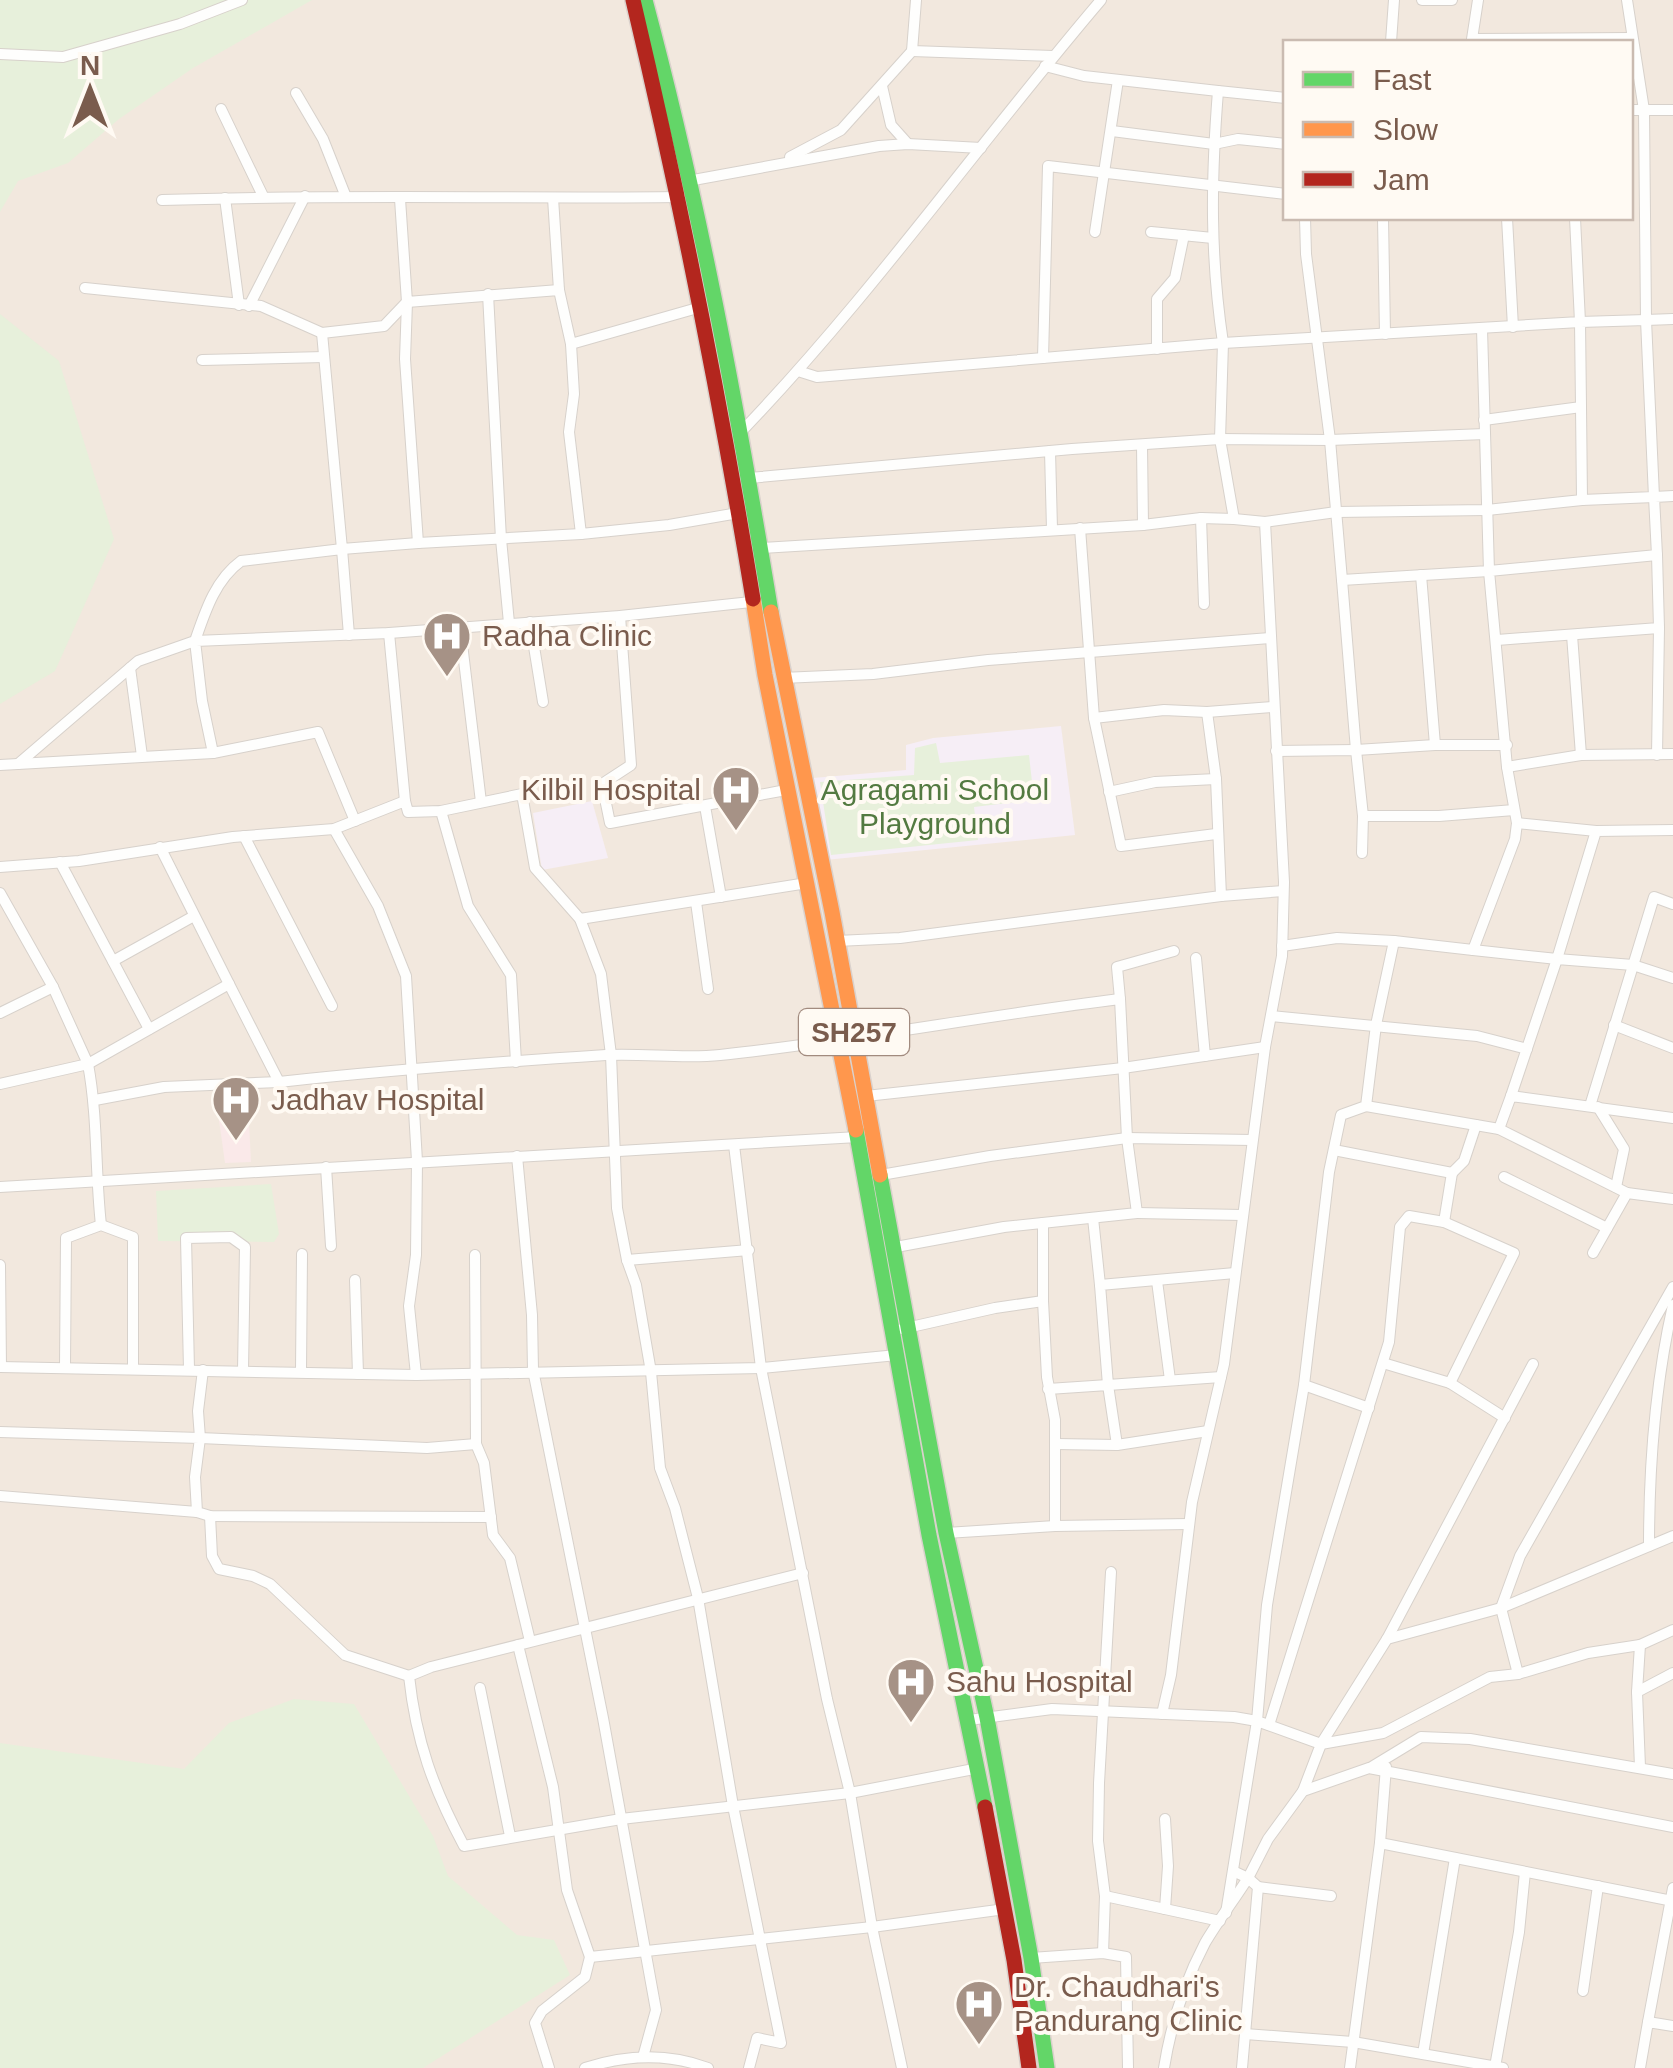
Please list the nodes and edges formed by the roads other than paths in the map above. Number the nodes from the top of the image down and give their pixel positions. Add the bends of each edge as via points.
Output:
1 (242, 0) edge
2 (633, 0) edge
3 (645, 0) edge
4 (916, 0) edge
5 (1101, 0) edge
6 (1394, 0) edge
7 (1422, 0) edge
8 (1452, 0) edge
9 (1478, 0) edge
10 (1628, 0) edge
11 (1632, 38) joint
12 (1391, 40) edge
13 (1472, 40) edge
14 (1525, 40) edge
15 (1633, 44) edge
16 (912, 51) junction
17 (0, 54) edge
18 (1053, 56) junction
19 (1045, 66) junction
20 (1118, 80) junction
21 (882, 86) junction
22 (1218, 91) junction
23 (296, 94) dead end
24 (1283, 98) edge
25 (222, 109) dead end
26 (1633, 110) edge
27 (1644, 110) junction
28 (1673, 110) edge
29 (1112, 131) junction
30 (908, 144) junction
31 (1214, 144) junction
32 (1283, 144) edge
33 (981, 148) junction
34 (778, 163) junction
35 (1106, 172) junction
36 (688, 180) junction
37 (1211, 183) junction
38 (1283, 194) edge
39 (263, 196) junction
40 (305, 196) junction
41 (225, 198) junction
42 (346, 198) junction
43 (553, 198) junction
44 (680, 198) junction
45 (400, 199) junction
46 (162, 200) dead end
47 (1305, 220) edge
48 (1383, 220) edge
49 (1507, 220) edge
50 (1574, 220) edge
51 (1095, 232) dead end
52 (1151, 232) dead end
53 (1184, 235) junction
54 (1212, 238) junction
55 (85, 288) dead end
56 (558, 290) junction
57 (488, 294) junction
58 (407, 302) junction
59 (244, 305) junction
60 (701, 308) junction
61 (1673, 319) edge
62 (1646, 320) junction
63 (1580, 322) junction
64 (1513, 327) junction
65 (1482, 329) junction
66 (322, 332) junction
67 (1386, 334) junction
68 (1317, 338) junction
69 (1223, 343) junction
70 (571, 344) junction
71 (1157, 349) junction
72 (324, 357) junction
73 (1043, 358) junction
74 (202, 360) dead end
75 (798, 371) junction
76 (1581, 407) junction
77 (1484, 420) junction
78 (741, 433) junction
79 (1485, 434) junction
80 (1220, 439) junction
81 (1330, 440) junction
82 (1142, 445) junction
83 (728, 446) junction
84 (1050, 451) junction
85 (749, 478) junction
86 (1673, 496) edge
87 (1654, 497) junction
88 (1582, 500) junction
89 (1487, 510) junction
90 (1336, 512) junction
91 (738, 513) junction
92 (1201, 518) junction
93 (1234, 519) junction
94 (1264, 522) junction
95 (1143, 525) junction
96 (1080, 528) junction
97 (1052, 529) junction
98 (581, 534) junction
99 (501, 539) junction
100 (418, 543) junction
101 (761, 548) junction
102 (342, 549) junction
103 (1657, 556) junction
104 (1490, 571) junction
105 (1420, 575) junction
106 (1342, 580) junction
107 (751, 602) junction
108 (1204, 604) dead end
109 (620, 616) junction
110 (530, 622) junction
111 (509, 623) junction
112 (460, 627) junction
113 (1659, 628) junction
114 (389, 633) junction
115 (349, 635) junction
116 (1572, 635) junction
117 (1270, 638) junction
118 (1498, 640) junction
119 (195, 641) junction
120 (1088, 651) junction
121 (130, 668) junction
122 (782, 678) junction
123 (543, 702) dead end
124 (1273, 707) junction
125 (1207, 712) junction
126 (1094, 718) junction
127 (1435, 746) junction
128 (1507, 746) junction
129 (1356, 750) junction
130 (1276, 751) junction
131 (213, 753) junction
132 (1657, 754) junction
133 (1673, 754) edge
134 (1581, 755) junction
135 (142, 756) junction
136 (18, 764) junction
137 (0, 765) edge
138 (1507, 767) junction
139 (1216, 779) junction
140 (786, 790) junction
141 (1109, 792) junction
142 (405, 802) junction
143 (481, 802) junction
144 (705, 806) junction
145 (441, 810) junction
146 (1514, 810) junction
147 (1364, 816) junction
148 (355, 821) junction
149 (334, 829) junction
150 (1516, 830) junction
151 (1673, 830) edge
152 (1596, 831) junction
153 (1216, 834) junction
154 (244, 836) junction
155 (160, 847) junction
156 (1362, 853) dead end
157 (60, 862) junction
158 (0, 867) edge
159 (806, 883) junction
160 (1283, 892) junction
161 (0, 893) edge
162 (1221, 896) junction
163 (721, 898) junction
164 (696, 902) junction
165 (1673, 904) edge
166 (194, 916) junction
167 (580, 919) junction
168 (1394, 940) junction
169 (837, 941) junction
170 (1282, 946) junction
171 (1473, 950) junction
172 (1174, 951) dead end
173 (1196, 958) dead end
174 (1557, 958) junction
175 (113, 962) junction
176 (1633, 965) junction
177 (1673, 978) edge
178 (229, 984) junction
179 (53, 987) junction
180 (708, 988) dead end
181 (1120, 998) junction
182 (332, 1006) dead end
183 (0, 1012) edge
184 (1271, 1016) junction
185 (1614, 1024) junction
186 (1376, 1025) junction
187 (149, 1030) junction
188 (856, 1038) junction
189 (838, 1042) junction
190 (1194, 1042) dead end
191 (1264, 1047) junction
192 (1673, 1048) edge
193 (1527, 1049) junction
194 (611, 1054) junction
195 (1205, 1056) junction
196 (516, 1062) junction
197 (88, 1064) junction
198 (410, 1067) junction
199 (1122, 1068) junction
200 (280, 1082) junction
201 (0, 1084) edge
202 (866, 1096) junction
203 (1512, 1096) junction
204 (95, 1100) junction
205 (1366, 1106) junction
206 (1594, 1106) junction
207 (1673, 1118) edge
208 (1476, 1125) junction
209 (1499, 1129) junction
210 (858, 1137) junction
211 (1127, 1138) junction
212 (1252, 1140) junction
213 (734, 1144) junction
214 (1334, 1150) junction
215 (613, 1152) junction
216 (517, 1156) junction
217 (418, 1161) junction
218 (326, 1167) junction
219 (1452, 1173) junction
220 (881, 1174) junction
221 (1504, 1176) dead end
222 (97, 1183) junction
223 (0, 1187) edge
224 (1621, 1190) junction
225 (1673, 1199) edge
226 (1138, 1213) junction
227 (1242, 1215) junction
228 (1092, 1218) junction
229 (1444, 1222) junction
230 (1042, 1223) junction
231 (101, 1225) junction
232 (1607, 1228) junction
233 (330, 1246) dead end
234 (896, 1247) junction
235 (750, 1250) junction
236 (1594, 1253) dead end
237 (302, 1254) dead end
238 (475, 1255) dead end
239 (627, 1260) junction
240 (0, 1265) edge
241 (1235, 1273) junction
242 (356, 1280) dead end
243 (1158, 1280) junction
244 (1100, 1284) junction
245 (1673, 1287) edge
246 (1043, 1301) junction
247 (1673, 1305) edge
248 (1656, 1317) junction
249 (908, 1328) junction
250 (892, 1332) junction
251 (1664, 1344) junction
252 (897, 1355) junction
253 (1383, 1363) junction
254 (1533, 1364) dead end
255 (0, 1366) edge
256 (66, 1367) junction
257 (133, 1368) junction
258 (762, 1368) junction
259 (189, 1370) junction
260 (203, 1370) junction
261 (242, 1370) junction
262 (533, 1370) junction
263 (300, 1372) junction
264 (650, 1372) junction
265 (478, 1373) junction
266 (358, 1374) junction
267 (416, 1375) junction
268 (1221, 1376) junction
269 (1170, 1380) junction
270 (1450, 1384) junction
271 (1108, 1386) junction
272 (1304, 1386) junction
273 (1049, 1389) junction
274 (1369, 1408) junction
275 (1505, 1418) junction
276 (1208, 1431) junction
277 (0, 1432) edge
278 (200, 1438) junction
279 (476, 1444) junction
280 (1056, 1444) junction
281 (1117, 1444) junction
282 (0, 1496) edge
283 (197, 1512) junction
284 (210, 1516) junction
285 (491, 1517) junction
286 (1189, 1524) junction
287 (1055, 1526) junction
288 (946, 1534) junction
289 (1673, 1536) edge
290 (1649, 1546) junction
291 (1111, 1572) dead end
292 (803, 1574) junction
293 (698, 1598) junction
294 (1500, 1608) junction
295 (584, 1628) junction
296 (1673, 1630) edge
297 (1387, 1639) junction
298 (524, 1643) junction
299 (1640, 1646) junction
300 (1673, 1673) edge
301 (1518, 1674) junction
302 (1284, 1675) junction
303 (409, 1676) junction
304 (480, 1688) dead end
305 (1260, 1690) junction
306 (1637, 1692) junction
307 (1101, 1712) junction
308 (1162, 1714) junction
309 (987, 1718) junction
310 (970, 1720) junction
311 (1263, 1723) junction
312 (1322, 1744) junction
313 (1390, 1758) junction
314 (1640, 1767) junction
315 (978, 1768) junction
316 (1369, 1768) junction
317 (1384, 1771) junction
318 (1673, 1774) edge
319 (1304, 1791) junction
320 (850, 1793) junction
321 (734, 1806) junction
322 (621, 1818) junction
323 (1165, 1820) dead end
324 (558, 1827) junction
325 (1673, 1828) edge
326 (510, 1836) junction
327 (1380, 1843) junction
328 (1456, 1858) junction
329 (1233, 1871) junction
330 (1525, 1872) junction
331 (1248, 1878) junction
332 (1258, 1886) junction
333 (1598, 1886) junction
334 (1105, 1896) junction
335 (1331, 1896) dead end
336 (1672, 1896) edge
337 (1005, 1908) junction
338 (1165, 1909) junction
339 (1223, 1917) junction
340 (872, 1927) junction
341 (762, 1938) junction
342 (647, 1950) junction
343 (1103, 1952) junction
344 (590, 1956) junction
345 (1031, 1958) junction
346 (1582, 1990) dead end
347 (1648, 2022) junction
348 (1673, 2026) edge
349 (1245, 2034) junction
350 (1353, 2042) junction
351 (1423, 2054) junction
352 (642, 2057) junction
353 (1495, 2067) edge
354 (549, 2068) edge
355 (585, 2068) edge
356 (708, 2068) edge
357 (749, 2068) edge
358 (902, 2068) edge
359 (1029, 2068) edge
360 (1047, 2068) edge
361 (1128, 2068) edge
362 (1164, 2068) edge
363 (1242, 2068) edge
364 (1350, 2068) edge
365 (1503, 2068) edge
366 (1640, 2068) edge

1 - 17 street via 63,57
2 - 44 main road, SH257
3 - 36 main road, SH257
4 - 16 street
5 - 18 street
6 - 12 street
7 - 8 street
9 - 13 street
10 - 11 street
11 - 14 street
15 - 27 street
16 - 18 street
16 - 21 street
18 - 19 street
19 - 20 street
19 - 33 street
20 - 22 street
20 - 29 street
21 - 30 street via 891,124
21 - 34 street via 841,130
22 - 24 street
22 - 31 street
23 - 42 street
25 - 39 street
26 - 27 street
27 - 28 street
27 - 62 street
29 - 31 street
29 - 35 street
30 - 33 street
30 - 34 street
31 - 32 street
31 - 37 street
33 - 75 street
34 - 36 street
35 - 37 street
35 - 51 street
35 - 73 street via 1052,165 1045,170
36 - 78 main road, SH257
37 - 38 street
37 - 54 street
39 - 40 street
39 - 41 street
40 - 42 street
40 - 59 street
41 - 46 street
41 - 59 street
42 - 45 street
43 - 44 street
43 - 45 street
43 - 56 street
44 - 60 main road, SH257
45 - 58 street
47 - 68 street
48 - 67 street
49 - 64 street
50 - 63 street
52 - 53 street
53 - 54 street
53 - 71 street via 1175,278 1157,299
54 - 69 street
55 - 59 street
56 - 57 street
56 - 70 street
57 - 58 street
57 - 99 street
58 - 66 street via 384,326
58 - 100 street
59 - 66 street
60 - 70 street
60 - 83 main road, SH257
61 - 62 street
62 - 63 street
62 - 87 street
63 - 64 street
63 - 76 street
64 - 65 street
65 - 67 street
65 - 77 street
66 - 72 street
67 - 68 street
68 - 69 street
68 - 81 street
69 - 71 street
69 - 80 street
70 - 98 street via 569,432
71 - 73 street
72 - 74 street
72 - 102 street
73 - 75 street via 817,377
75 - 78 street
76 - 77 street
76 - 88 street
77 - 79 street
78 - 83 street
78 - 85 main road, SH257
79 - 81 street
79 - 89 street
80 - 81 street
80 - 82 street
80 - 93 street
81 - 90 street
82 - 84 street
82 - 95 street
83 - 91 main road, SH257
84 - 85 street
84 - 97 street
85 - 101 main road, SH257
86 - 87 street
87 - 88 street
87 - 103 street
88 - 89 street
89 - 90 street
89 - 104 street
90 - 94 street
90 - 106 street
91 - 98 street
91 - 107 main road, SH257
92 - 93 street
92 - 95 street
92 - 108 street
93 - 94 street
94 - 117 street
95 - 96 street
96 - 97 street
96 - 120 street
97 - 101 street
98 - 99 street
99 - 100 street
99 - 111 street
100 - 102 street
101 - 122 main road, SH257
102 - 115 street
102 - 119 street via 242,561 212,595
103 - 104 street
103 - 113 street
104 - 105 street
104 - 118 street
105 - 106 street
105 - 127 street
106 - 129 street
107 - 109 street
107 - 140 main road, SH257
109 - 110 street
109 - 144 street via 631,765 602,784 610,823
110 - 111 street
110 - 123 street
111 - 112 street
112 - 114 street
112 - 143 street
113 - 116 street
113 - 132 street
114 - 115 street
114 - 142 street
115 - 119 street
116 - 118 street
116 - 134 street
117 - 120 street
117 - 124 street
118 - 128 street
119 - 121 street
119 - 131 street
120 - 122 street
120 - 126 street
121 - 135 street
121 - 136 street
122 - 169 main road, SH257
124 - 125 street
124 - 130 street
125 - 126 street
125 - 139 street
126 - 141 street
127 - 128 street
127 - 129 street
128 - 138 street
129 - 130 street
129 - 147 street
130 - 160 street
131 - 135 street
131 - 148 street via 318,732
132 - 133 street
132 - 134 street
134 - 138 street
135 - 136 street
136 - 137 street
138 - 146 street
139 - 141 street
139 - 153 street
140 - 144 street
140 - 159 main road, SH257
141 - 153 street via 1121,846
142 - 145 street via 408,812
142 - 148 street
143 - 145 street
143 - 167 street via 522,794 535,868
144 - 163 street
145 - 196 street via 468,906 510,976
146 - 147 street
146 - 150 street
147 - 156 street
148 - 149 street
149 - 154 street
149 - 198 street via 378,906 406,976
150 - 152 street
150 - 171 street
151 - 152 street
152 - 174 street
153 - 162 street
154 - 155 street
154 - 182 street
155 - 157 street
155 - 166 street
157 - 158 street
157 - 175 street
159 - 163 street
159 - 189 main road, SH257
160 - 162 street
160 - 170 street
161 - 179 street
162 - 169 street
163 - 164 street
164 - 167 street
164 - 180 street
165 - 176 street via 1654,898
166 - 175 street
166 - 178 street
167 - 194 street via 601,974
168 - 170 street via 1337,938
168 - 171 street
168 - 186 street
169 - 188 main road, SH257
170 - 184 street
171 - 174 street
172 - 181 street via 1117,967
173 - 195 street
174 - 176 street
174 - 193 street
175 - 187 street
176 - 177 street
176 - 185 street
178 - 187 street
178 - 200 street
179 - 183 street
179 - 197 street
181 - 188 street
181 - 199 street
184 - 186 street
184 - 191 street
185 - 192 street
185 - 206 street
186 - 193 street
186 - 205 street
187 - 197 street
188 - 189 street
188 - 202 main road, SH257
189 - 194 street via 716,1056
189 - 210 main road, SH257
190 - 195 street
191 - 195 street
191 - 212 street
193 - 203 street
194 - 196 street
194 - 215 street
195 - 199 street
196 - 198 street
197 - 201 street
197 - 204 street
198 - 200 street
198 - 217 street
199 - 202 street
199 - 211 street
200 - 204 street via 164,1087
202 - 220 main road, SH257
203 - 206 street
203 - 209 street
204 - 222 street
205 - 208 street
205 - 214 street via 1341,1115
206 - 207 street
206 - 224 street via 1624,1148
208 - 209 street
208 - 219 street
209 - 224 street
210 - 213 street
210 - 250 main road, SH257
211 - 212 street
211 - 220 street
211 - 226 street
212 - 227 street
213 - 215 street
213 - 235 street
214 - 219 street
214 - 272 street
215 - 216 street
215 - 239 street
216 - 217 street
216 - 262 street
217 - 218 street
217 - 267 street via 410,1306
218 - 222 street
218 - 233 street
219 - 229 street
220 - 234 main road, SH257
221 - 232 street
222 - 223 street
222 - 231 street
224 - 225 street
224 - 232 street
226 - 227 street
226 - 228 street
227 - 241 street
228 - 230 street
228 - 244 street
229 - 253 street via 1410,1216 1400,1227
229 - 270 street via 1514,1253
230 - 234 street
230 - 246 street
231 - 256 street via 66,1238
231 - 257 street via 133,1237
232 - 236 street
234 - 249 main road, SH257
235 - 239 street
235 - 258 street
237 - 263 street
238 - 265 street
239 - 264 street
240 - 255 street
241 - 243 street
241 - 268 street
242 - 266 street
243 - 244 street
243 - 269 street
244 - 271 street
245 - 248 street
246 - 249 street
246 - 273 street
247 - 251 street
248 - 251 street
248 - 294 street via 1520,1556
249 - 250 street
249 - 288 main road, SH257
250 - 252 main road, SH257
251 - 290 street
252 - 258 street
252 - 310 main road, SH257
253 - 270 street
253 - 274 street
254 - 275 street
255 - 256 street
256 - 257 street
257 - 259 street
258 - 264 street
258 - 292 street
259 - 260 street
259 - 261 street via 186,1238 231,1238 245,1248
260 - 261 street
260 - 278 street
261 - 263 street
262 - 264 street
262 - 265 street
262 - 295 street
263 - 266 street
264 - 293 street via 660,1468
265 - 267 street
265 - 279 street
266 - 267 street
268 - 269 street
268 - 276 street
269 - 271 street
270 - 275 street
271 - 273 street
271 - 281 street
272 - 274 street
272 - 305 street via 1267,1606
273 - 280 street
274 - 302 street
275 - 297 street
276 - 281 street
276 - 286 street
277 - 278 street
278 - 279 street via 427,1448
278 - 283 street
279 - 285 street
280 - 281 street
280 - 287 street
282 - 283 street
283 - 284 street
284 - 285 street
284 - 303 street via 212,1556 220,1568 270,1584 354,1660
285 - 298 street via 493,1536 510,1558
286 - 287 street
286 - 308 street
287 - 288 street
288 - 309 main road, SH257
289 - 290 street
290 - 294 street
291 - 307 street
292 - 293 street
292 - 320 street
293 - 295 street
293 - 321 street
294 - 297 street
294 - 301 street
295 - 298 street
295 - 322 street
296 - 299 street
297 - 312 street
298 - 303 street
298 - 324 street
299 - 301 street
299 - 306 street
300 - 306 street
301 - 312 street via 1490,1677 1383,1733
302 - 305 street
302 - 311 street
303 - 326 street via 414,1725 436,1794 464,1846
304 - 326 street
305 - 311 street
306 - 314 street
307 - 308 street
307 - 309 street
307 - 334 street via 1098,1841
308 - 311 street
309 - 310 street
309 - 345 main road, SH257
310 - 315 main road, SH257
311 - 312 street
311 - 329 street
312 - 319 street
313 - 314 street via 1421,1738 1453,1738
313 - 316 street
313 - 317 street
314 - 318 street
315 - 320 street
315 - 337 main road, SH257
316 - 317 street
316 - 319 street
317 - 325 street
317 - 327 street
319 - 331 street
320 - 321 street
320 - 340 street
321 - 322 street
321 - 341 street
322 - 324 street
322 - 342 street
323 - 338 street
324 - 326 street
324 - 344 street via 567,1890
327 - 328 street
327 - 350 street
328 - 330 street
328 - 351 street
329 - 331 street
329 - 339 street
330 - 333 street
330 - 353 street
331 - 332 street
331 - 339 street
332 - 335 street
332 - 349 street
333 - 336 street
333 - 346 street
334 - 338 street
334 - 343 street
336 - 347 street
337 - 340 street
337 - 359 main road, SH257
338 - 339 street
339 - 362 street via 1172,2020
340 - 341 street
340 - 358 street
341 - 342 street
341 - 357 street via 781,2043 758,2038
342 - 344 street
342 - 352 street via 656,2010
343 - 345 street
343 - 361 street via 1126,1957
344 - 354 street via 585,1977 535,2023
345 - 360 main road, SH257
347 - 348 street
347 - 366 street
349 - 350 street
349 - 363 street
350 - 351 street
350 - 364 street
351 - 353 street
352 - 355 street
352 - 356 street
353 - 365 street

